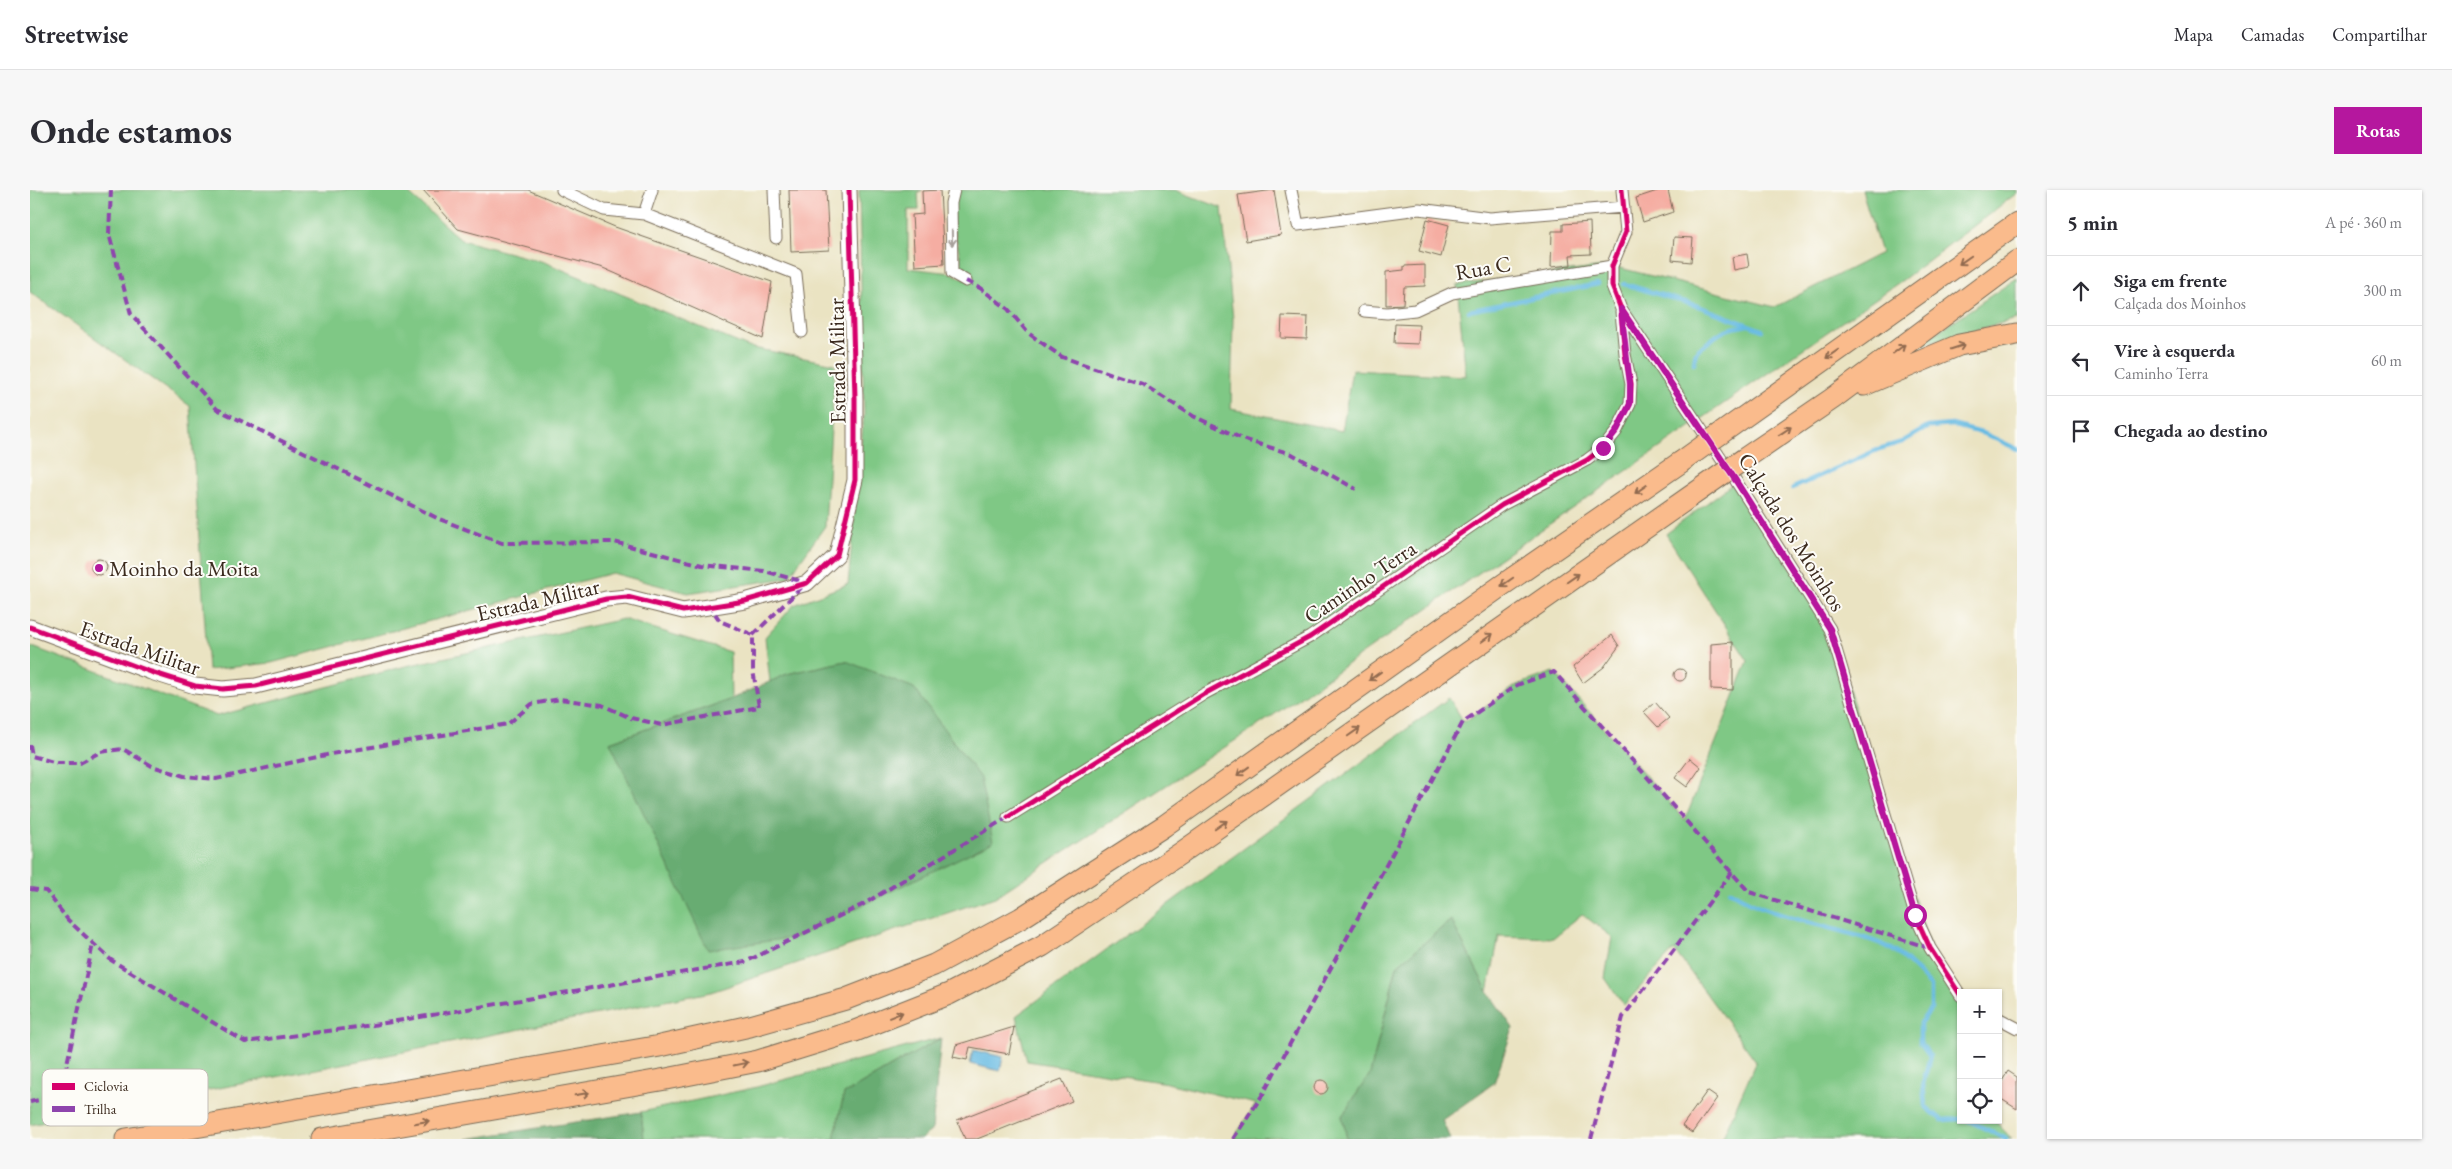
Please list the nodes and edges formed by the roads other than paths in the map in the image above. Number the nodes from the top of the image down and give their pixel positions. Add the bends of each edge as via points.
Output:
1 (562, 190) edge
2 (652, 190) edge
3 (774, 190) edge
4 (849, 190) edge
5 (954, 190) edge
6 (1291, 190) edge
7 (1622, 190) edge
8 (1624, 207) junction
9 (644, 214) junction
10 (2013, 225) edge
11 (776, 238) dead end
12 (2017, 261) edge
13 (1612, 266) junction
14 (966, 280) dead end
15 (1621, 309) junction
16 (1364, 311) dead end
17 (802, 332) dead end
18 (2017, 334) edge
19 (1832, 399) junction
20 (30, 627) edge
21 (1008, 817) dead end
22 (1957, 990) edge
23 (2002, 1020) edge
24 (2017, 1028) edge
25 (208, 1125) edge
26 (201, 1126) edge
27 (126, 1139) edge
28 (322, 1139) edge

1 - 9 street via 604,210
2 - 9 street
3 - 11 street
4 - 20 street, Estrada Militar via 855,480 838,555 807,583 745,600 683,611 627,597 606,599 256,686 223,689 195,686 151,672
5 -> 14 street via 951,203 952,273
6 - 8 street via 1298,225 1419,209 1490,218
7 - 8 street, Calçada dos Moinhos
8 - 13 street, Calçada dos Moinhos via 1626,232
9 - 17 street via 796,274
10 -> 25 highway, bridge via 1164,826 1021,918 934,965 846,999 750,1026 660,1046
19 -> 12 highway
13 - 15 street, Calçada dos Moinhos via 1612,286
13 - 16 street, Rua C via 1452,293 1415,310
15 - 21 street, Caminho Terra via 1630,404 1616,432 1603,448 1587,460 1502,505 1310,637 1204,694
15 - 22 street, Calçada dos Moinhos via 1830,629 1915,915 1930,948
19 -> 18 highway via 1959,345
28 -> 19 highway, bridge via 758,1061 855,1031 949,994 1042,946 1173,859
23 - 24 street
26 -> 27 highway, bridge

